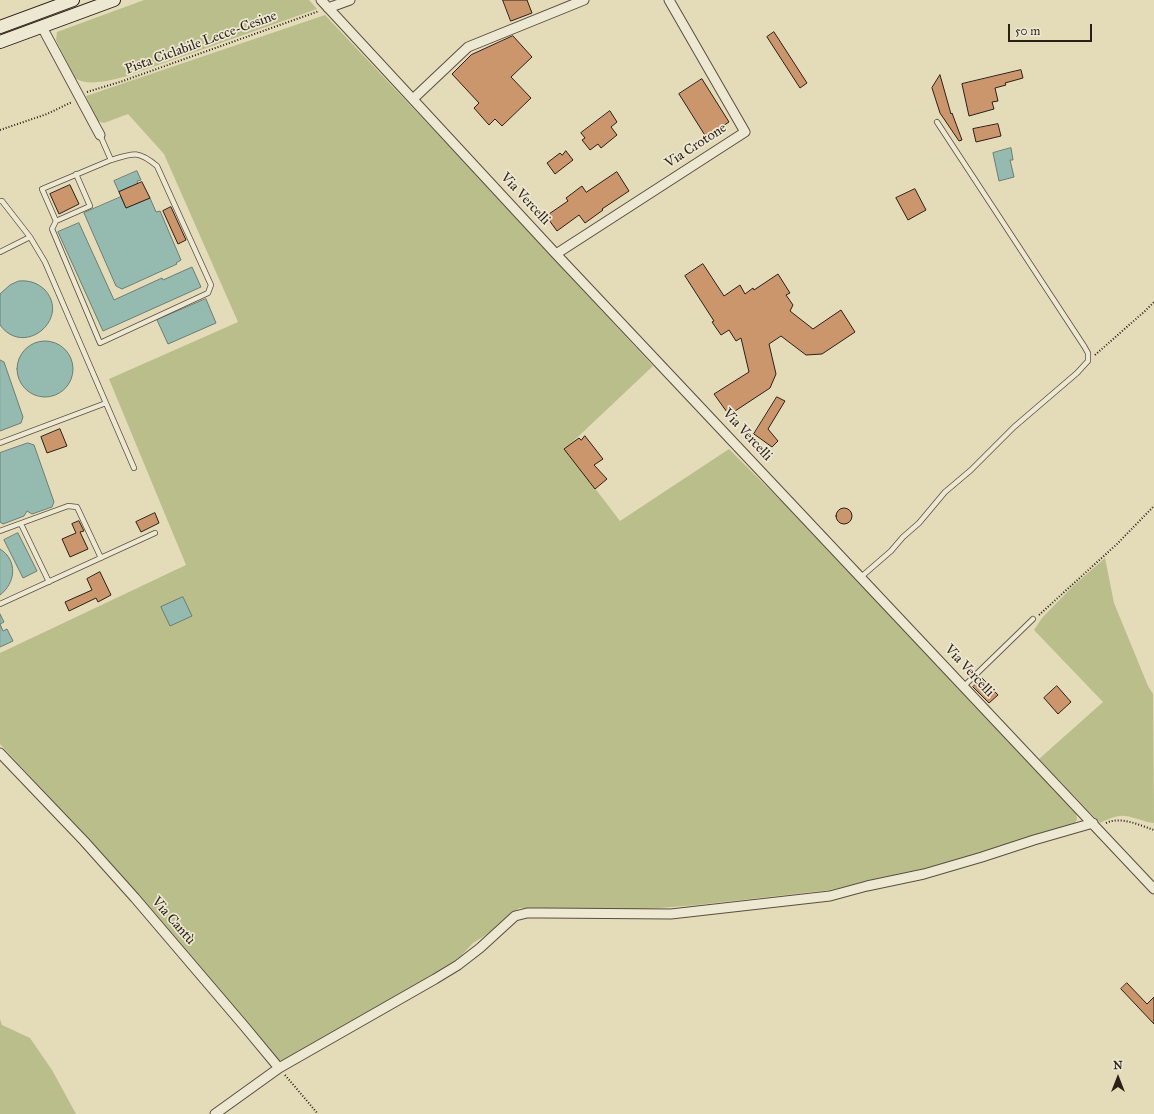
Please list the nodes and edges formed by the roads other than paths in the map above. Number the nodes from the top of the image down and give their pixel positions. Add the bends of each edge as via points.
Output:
1 (73, 0) edge
2 (114, 0) edge
3 (320, 0) edge
4 (350, 0) edge
5 (584, 0) edge
6 (669, 0) edge
7 (328, 8) junction
8 (0, 27) edge
9 (42, 27) junction
10 (0, 42) edge
11 (412, 99) junction
12 (937, 122) dead end
13 (100, 135) joint
14 (111, 160) junction
15 (76, 174) junction
16 (0, 201) edge
17 (56, 221) junction
18 (30, 237) junction
19 (0, 252) edge
20 (556, 254) junction
21 (106, 403) junction
22 (0, 443) edge
23 (134, 468) dead end
24 (20, 524) junction
25 (0, 532) edge
26 (155, 533) dead end
27 (101, 558) junction
28 (861, 577) junction
29 (50, 582) junction
30 (0, 604) edge
31 (1034, 619) road end
32 (963, 687) junction
33 (0, 753) edge
34 (1095, 826) junction
35 (1154, 888) edge
36 (279, 1068) junction
37 (215, 1114) edge

1 - 8 main road
2 - 9 main road
3 - 7 street, Via Vercelli
4 - 7 street
5 - 11 street via 468,48
6 - 20 street, Via Crotone via 745,132
7 - 11 street, Via Vercelli
9 - 10 main road
9 - 13 street
11 - 20 street, Via Vercelli
12 - 28 lane via 1084,346 1088,353 1088,361 945,492 891,552
13 - 14 lane
14 - 15 lane
14 - 17 lane via 130,154 145,156 157,166 211,285 208,292 100,343 52,229
15 - 17 lane via 90,206
15 - 17 lane via 42,188
16 - 18 lane
18 - 19 lane
18 - 21 lane via 45,262
20 - 28 street, Via Vercelli
21 - 22 lane
21 - 23 lane
24 - 25 lane
24 - 27 lane via 68,506 77,507
24 - 29 lane
26 - 27 lane
27 - 29 lane
28 - 32 street, Via Vercelli
29 - 30 lane
31 - 32 lane
32 - 34 street, Via Vercelli
33 - 36 street, Via Cantù via 135,898
34 - 35 street, Via Vercelli
34 - 36 street via 1034,840 924,874 830,896 671,914 543,912 515,916 458,965
36 - 37 street

